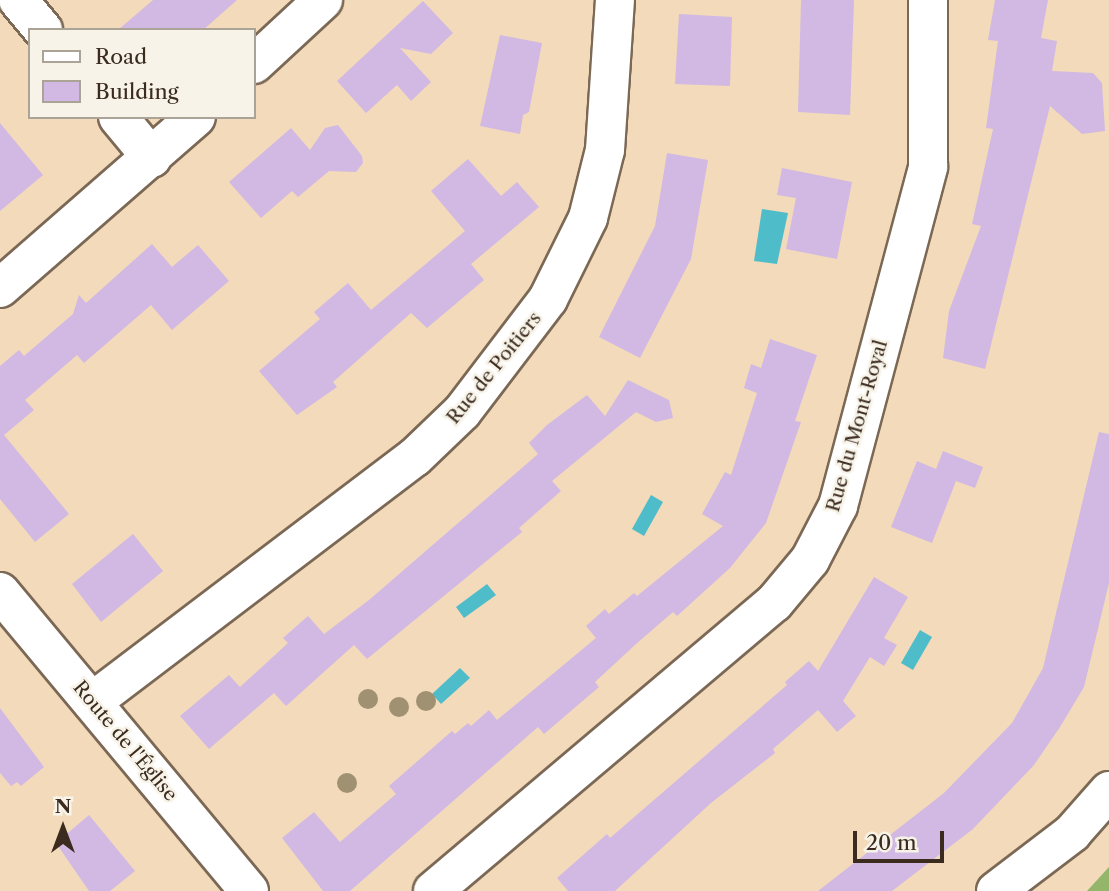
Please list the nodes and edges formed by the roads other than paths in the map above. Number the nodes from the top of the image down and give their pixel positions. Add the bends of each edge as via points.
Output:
1 (18, 0) edge
2 (323, 0) edge
3 (615, 0) edge
4 (928, 0) edge
5 (41, 28) edge
6 (256, 62) edge
7 (120, 119) edge
8 (194, 119) edge
9 (152, 158) junction
10 (0, 288) edge
11 (0, 592) edge
12 (92, 702) junction
13 (1109, 791) edge
14 (249, 891) edge
15 (433, 891) edge
16 (996, 891) edge

1 - 5 street
2 - 6 street
3 - 12 street, Rue de Poitiers via 605,150 588,218 548,299 462,412 415,457
4 - 15 street, Rue du Mont-Royal via 928,167 838,506 810,560 774,603
7 - 9 street
8 - 9 street
9 - 10 street
11 - 12 street, Route de l'Église
12 - 14 street, Route de l'Église
13 - 16 street via 1072,833

